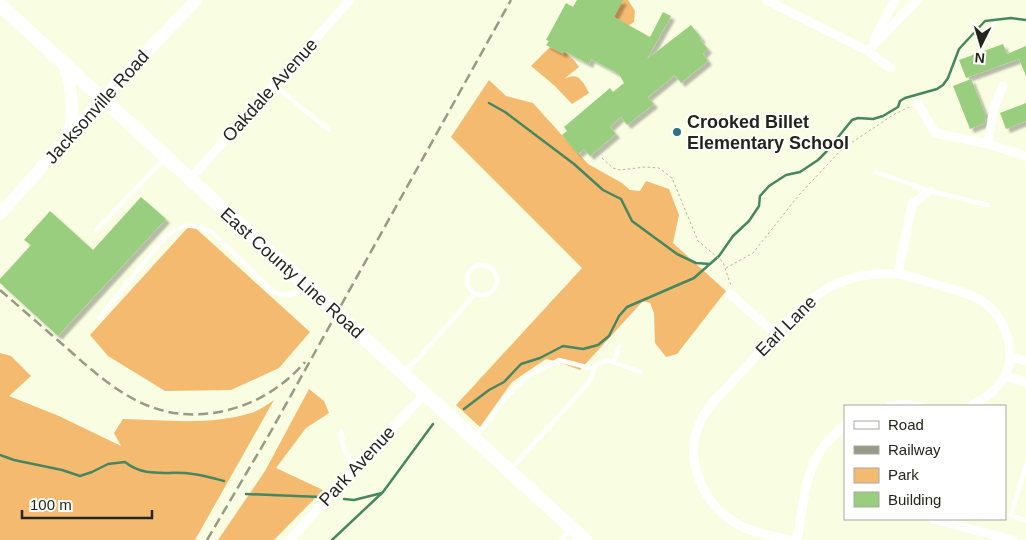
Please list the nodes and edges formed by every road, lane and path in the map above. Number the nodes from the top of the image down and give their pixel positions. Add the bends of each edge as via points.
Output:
1 (5, 0) edge
2 (196, 0) edge
3 (349, 0) edge
4 (766, 0) edge
5 (896, 0) edge
6 (916, 0) edge
7 (0, 5) edge
8 (868, 52) junction
9 (64, 62) junction
10 (890, 68) dead end
11 (274, 85) junction
12 (1003, 86) dead end
13 (103, 98) junction
14 (918, 103) joint
15 (329, 130) dead end
16 (68, 138) junction
17 (988, 144) junction
18 (1026, 156) edge
19 (166, 157) junction
20 (602, 158) dead end
21 (876, 172) dead end
22 (190, 179) junction
23 (930, 191) junction
24 (988, 205) dead end
25 (0, 214) edge
26 (96, 230) dead end
27 (726, 268) junction
28 (898, 274) junction
29 (309, 288) junction
30 (475, 294) junction
31 (730, 294) joint
32 (99, 318) dead end
33 (776, 334) junction
34 (619, 348) dead end
35 (1011, 357) junction
36 (1026, 361) edge
37 (614, 362) junction
38 (594, 369) junction
39 (401, 372) junction
40 (641, 372) dead end
41 (1005, 376) junction
42 (1026, 382) edge
43 (425, 394) junction
44 (973, 405) edge
45 (844, 426) edge
46 (342, 431) dead end
47 (474, 439) junction
48 (1026, 465) edge
49 (354, 468) junction
50 (510, 471) junction
51 (938, 520) edge
52 (1026, 520) edge
53 (572, 528) junction
54 (290, 540) edge
55 (561, 540) edge
56 (585, 540) edge
57 (790, 540) edge
58 (797, 540) edge
59 (1013, 540) edge

1 - 7 street
2 - 13 main road, Jacksonville Road
3 - 11 street, Oakdale Avenue
4 - 8 street
5 - 8 street
6 - 8 street
7 - 9 main road, East County Line Road
8 - 10 street
9 - 13 main road, East County Line Road
9 - 16 main road via 74,103
11 - 15 lane
11 - 22 street, Oakdale Avenue
12 - 17 street via 994,107
13 - 16 main road, Jacksonville Road
13 - 19 main road, East County Line Road
14 - 17 street via 935,133
14 - 27 path via 842,149 799,194 753,253
16 - 25 main road, Jacksonville Road
17 - 18 street
19 - 22 main road, East County Line Road
19 - 26 lane
20 - 27 path via 620,170 659,168 672,178 698,241
21 - 23 lane
22 - 29 main road, East County Line Road
23 - 24 lane
23 - 28 street via 912,204
27 - 31 path via 732,287
28 - 33 street, Earl Lane via 859,277 834,285 810,299
28 - 35 street, Earl Lane via 981,300 1002,323
29 - 32 lane via 282,296 272,291 212,232 188,225 176,228 165,237
29 - 39 main road, East County Line Road
30 - 30 lane via 467,283 469,273 476,267 485,266 493,271 497,280 494,290 485,295
30 - 39 lane via 416,361
31 - 33 street
33 - 57 street, Earl Lane via 712,404 701,421 694,459 697,478 720,512 738,525
34 - 37 lane
35 - 36 street
35 - 41 street, Earl Lane
37 - 38 lane via 607,360
37 - 40 lane
38 - 47 lane via 559,360 528,376 505,398
38 - 50 lane via 590,381
39 - 43 main road, East County Line Road
41 - 42 street
41 - 44 street via 995,390
43 - 47 main road, East County Line Road
43 - 49 street, Park Avenue
45 - 58 street via 822,448 814,462
46 - 49 lane via 344,448
47 - 50 main road, East County Line Road
48 - 52 lane via 1011,516
49 - 54 street, Park Avenue
50 - 53 main road, East County Line Road
51 - 59 street
53 - 55 lane
53 - 56 main road, East County Line Road

